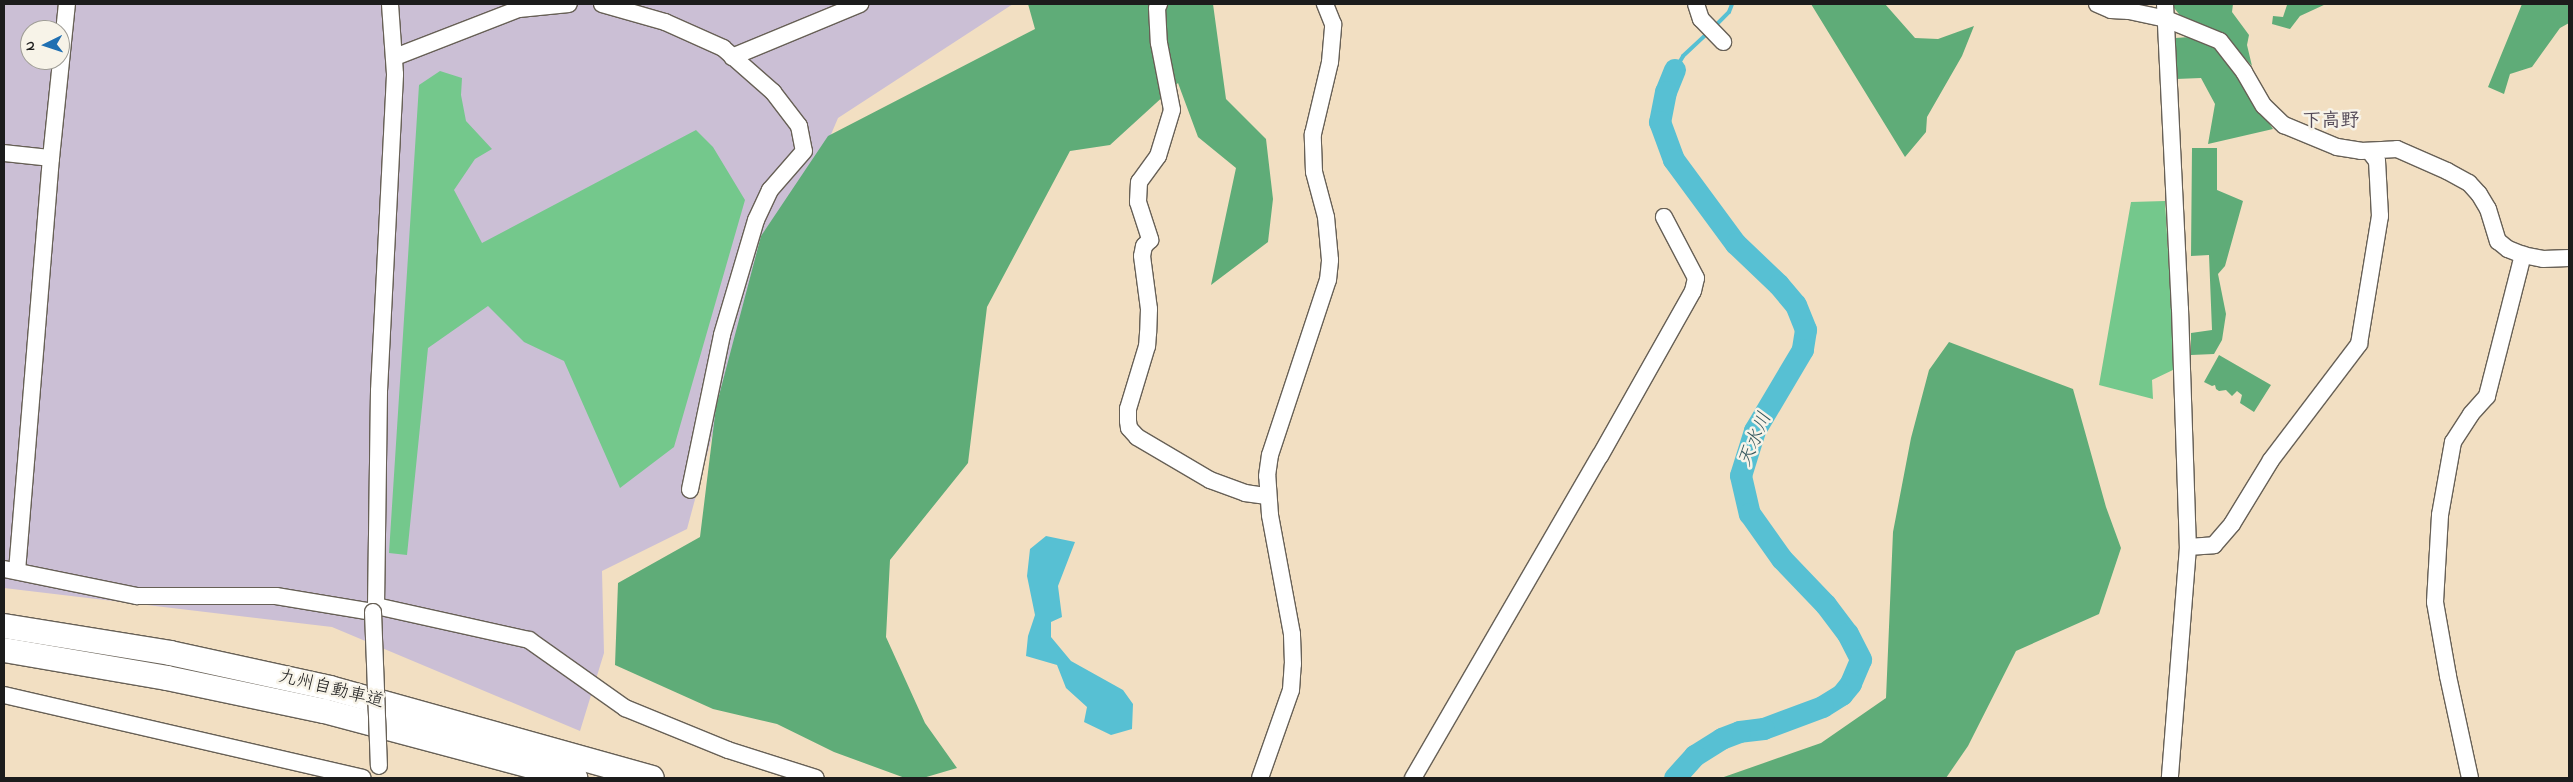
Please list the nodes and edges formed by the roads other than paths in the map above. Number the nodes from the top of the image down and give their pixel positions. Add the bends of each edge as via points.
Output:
1 (67, 4) edge
2 (390, 4) edge
3 (569, 4) edge
4 (602, 4) edge
5 (860, 4) edge
6 (1160, 4) edge
7 (1325, 4) edge
8 (2097, 4) edge
9 (518, 6) edge
10 (1699, 11) edge
11 (2165, 12) edge
12 (1723, 42) dead end
13 (732, 56) junction
14 (394, 57) junction
15 (2370, 152) junction
16 (4, 153) edge
17 (51, 158) junction
18 (1664, 217) dead end
19 (2523, 255) junction
20 (2569, 258) edge
21 (690, 490) dead end
22 (1267, 496) junction
23 (2188, 547) junction
24 (10, 570) edge
25 (374, 609) junction
26 (4, 626) edge
27 (4, 650) edge
28 (4, 695) edge
29 (379, 772) edge
30 (363, 778) edge
31 (575, 778) edge
32 (652, 778) edge
33 (816, 778) edge
34 (1260, 778) edge
35 (1413, 778) edge
36 (2170, 778) edge
37 (2470, 778) edge

1 - 17 street
2 - 14 street
3 - 9 street
4 - 13 street via 665,22 723,48
5 - 13 street
6 - 22 street via 1157,8 1159,43 1172,110 1158,156 1139,182 1138,202 1150,240 1144,246 1142,256 1148,317 1147,346 1128,409 1129,428 1137,437 1210,480 1245,493
7 - 22 street via 1333,24 1330,62 1313,134 1314,172 1326,217 1330,260 1328,280 1270,456
8 - 11 street via 2112,10
9 - 14 street
10 - 12 street
11 - 15 street via 2220,41 2264,106 2284,125 2337,147
11 - 23 street
13 - 21 street via 773,92 799,126 804,151 770,190 756,220 722,336
14 - 25 street via 379,392
15 - 19 street via 2397,149 2469,182 2488,209 2498,241
15 - 23 street via 2377,162 2380,216 2359,344 2271,460 2232,524 2214,545
16 - 17 street
17 - 24 street
18 - 35 street via 1696,278 1693,291
19 - 20 street via 2543,259
19 - 37 street via 2487,396 2470,414 2453,442 2440,515 2435,602
22 - 34 street via 1292,634 1293,664 1291,690
23 - 36 street
24 - 25 street via 137,596 276,596
25 - 29 street, bridge
25 - 33 street via 529,640 625,708 728,750
26 - 32 highway, 九州自動車道 via 170,653 330,688
27 - 31 highway, 九州自動車道 via 167,678 324,711
28 - 30 street

